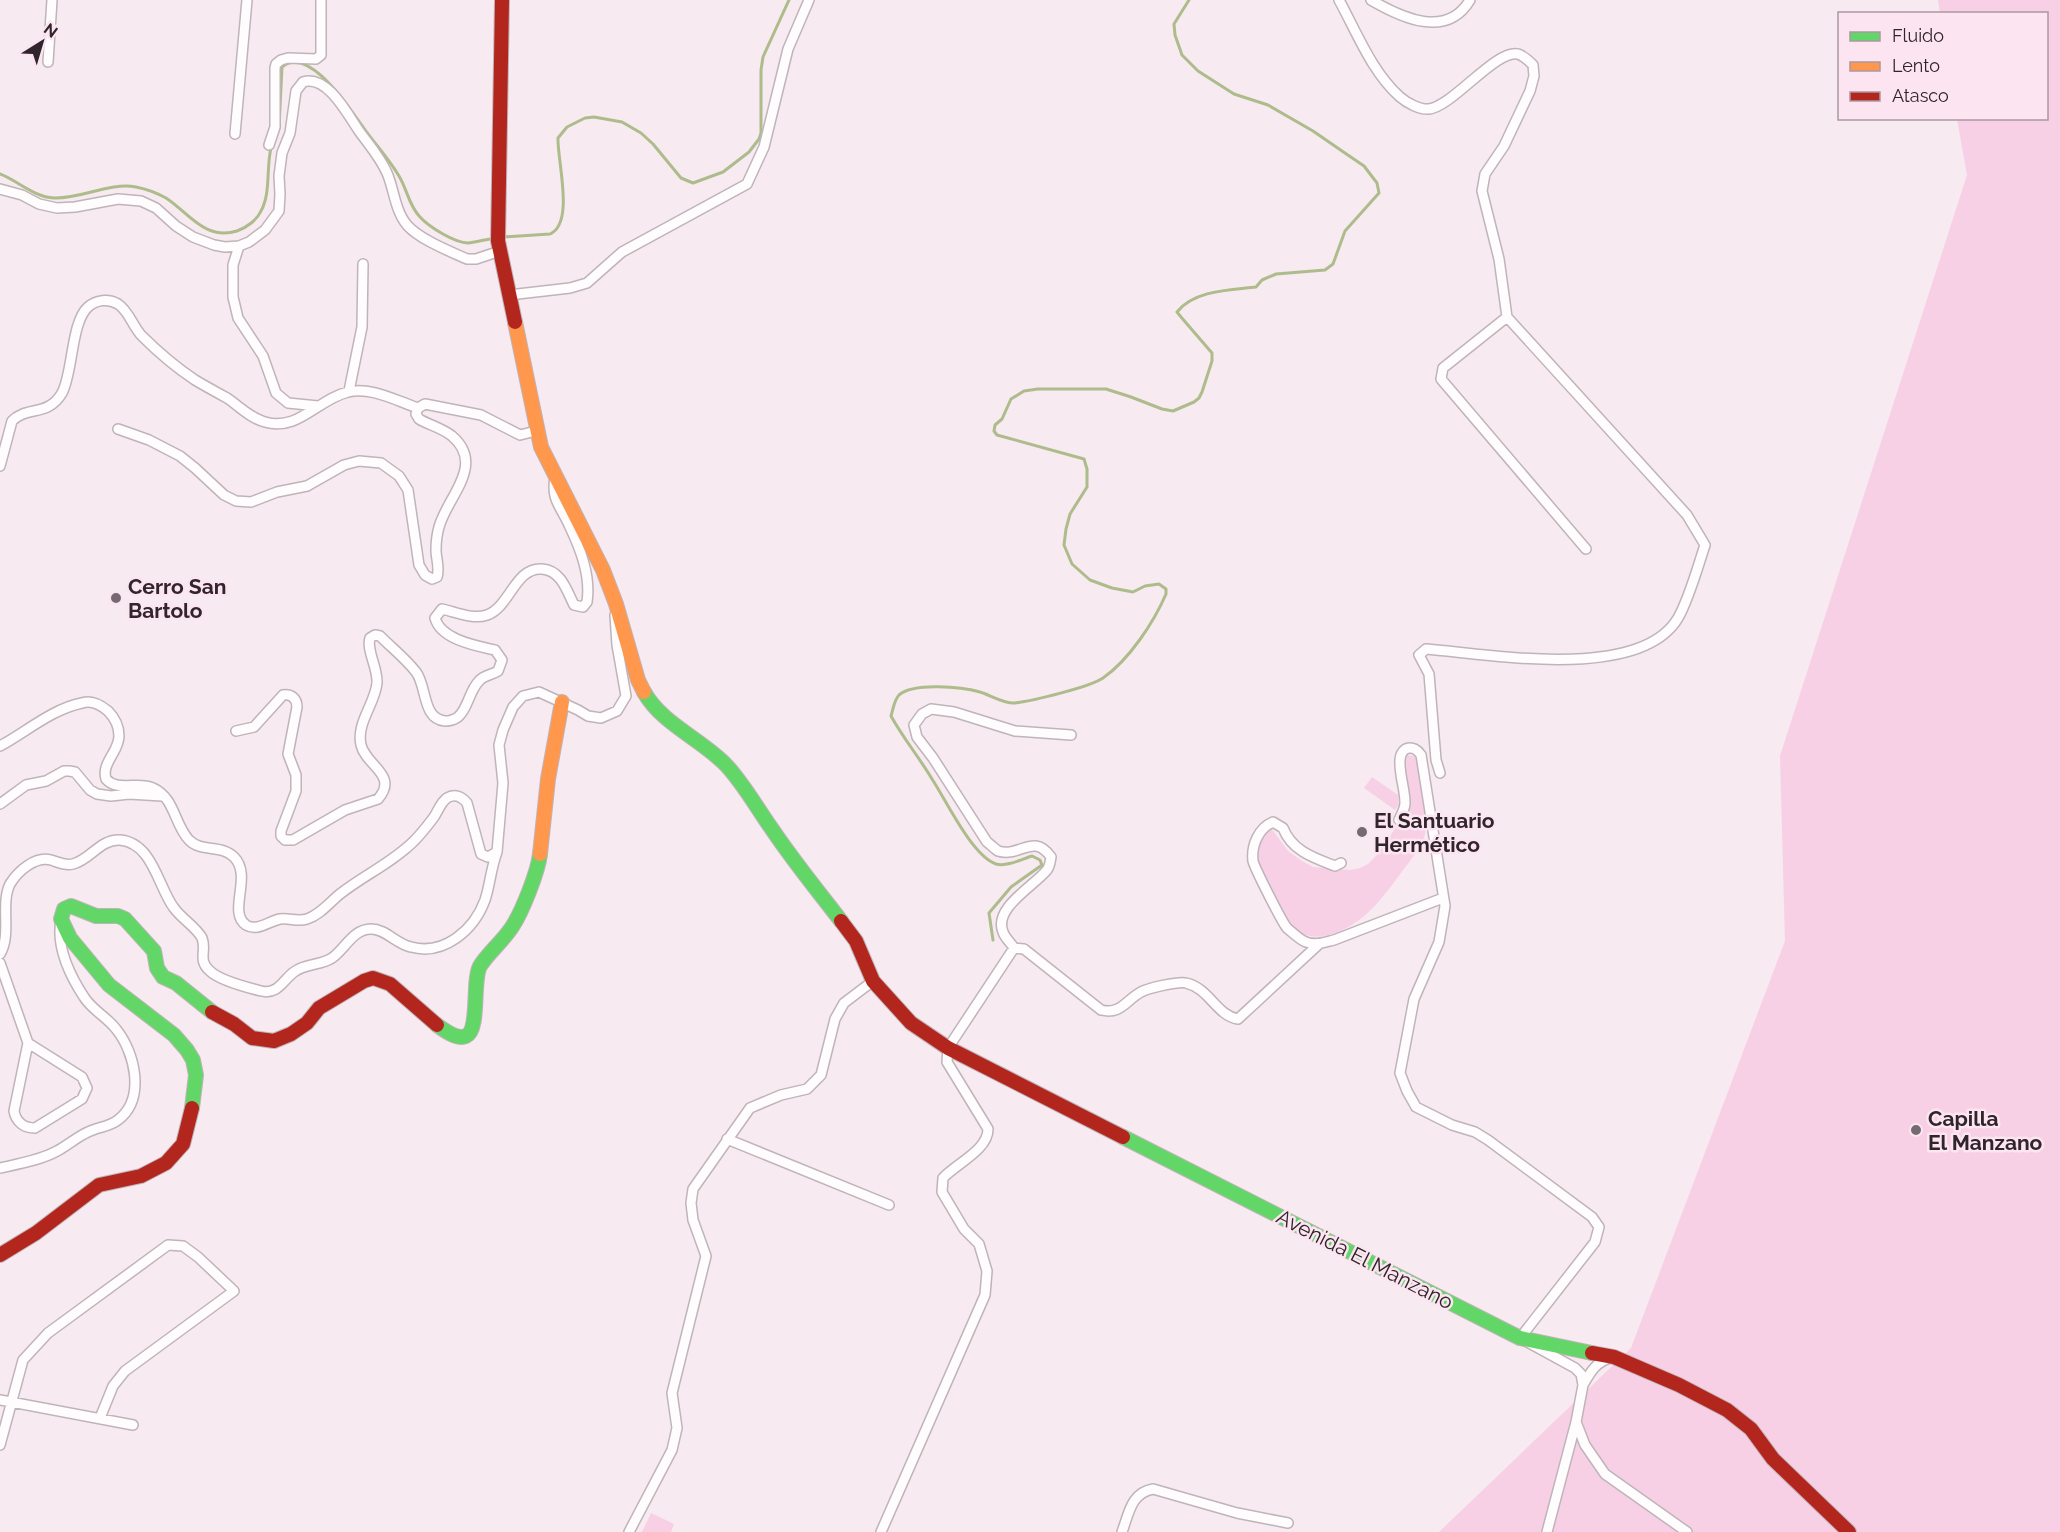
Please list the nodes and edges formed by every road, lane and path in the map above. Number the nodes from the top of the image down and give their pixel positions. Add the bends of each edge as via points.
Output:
1 (52, 0) edge
2 (246, 0) edge
3 (321, 0) edge
4 (502, 0) edge
5 (809, 0) edge
6 (1339, 0) edge
7 (1371, 0) edge
8 (1470, 0) edge
9 (48, 62) dead end
10 (235, 134) dead end
11 (269, 145) dead end
12 (0, 189) edge
13 (239, 246) junction
14 (500, 250) junction
15 (363, 264) dead end
16 (509, 295) junction
17 (1507, 317) junction
18 (349, 391) junction
19 (318, 406) junction
20 (418, 408) junction
21 (118, 429) dead end
22 (536, 431) junction
23 (0, 466) edge
24 (555, 477) junction
25 (1586, 549) dead end
26 (616, 603) junction
27 (562, 702) junction
28 (236, 731) dead end
29 (1071, 735) dead end
30 (0, 746) edge
31 (1440, 773) dead end
32 (165, 796) junction
33 (0, 804) edge
34 (1399, 820) dead end
35 (497, 852) junction
36 (1341, 863) dead end
37 (1443, 898) junction
38 (61, 920) junction
39 (1319, 944) junction
40 (1014, 948) junction
41 (0, 954) edge
42 (0, 963) edge
43 (873, 981) junction
44 (28, 1043) junction
45 (948, 1048) junction
46 (727, 1139) junction
47 (0, 1168) edge
48 (889, 1205) dead end
49 (0, 1255) edge
50 (1520, 1338) junction
51 (1614, 1357) junction
52 (1583, 1385) junction
53 (0, 1400) edge
54 (12, 1402) junction
55 (100, 1418) junction
56 (1576, 1422) junction
57 (133, 1425) dead end
58 (0, 1445) edge
59 (1585, 1445) junction
60 (1569, 1450) junction
61 (1288, 1523) dead end
62 (629, 1532) edge
63 (881, 1532) edge
64 (1122, 1532) edge
65 (1547, 1532) edge
66 (1687, 1532) edge
67 (1849, 1532) edge

1 - 9 street
2 - 10 street
3 - 11 street via 321,56 288,58 275,68 275,127
4 - 14 street
5 - 16 street via 789,49 764,147 747,184 622,252 587,283
6 - 17 street via 1378,72 1401,98 1417,107 1430,109 1450,98 1508,55 1525,57 1533,65 1530,91 1485,174 1482,191 1497,250
7 - 8 street via 1394,12 1437,22 1457,16
12 - 13 street via 57,208 118,199 141,201 193,237 225,247
13 - 14 street via 265,230 279,211 280,161 290,133 296,90 303,82 312,81 336,97 376,152 401,216 411,230 467,258 476,259
13 - 19 street via 233,266 238,318 263,356 276,393 288,403
14 - 16 street
15 - 18 street via 362,327
16 - 22 street
17 - 25 street via 1443,368 1441,379
17 - 31 street via 1687,515 1705,545 1678,618 1659,638 1630,652 1565,661 1426,649 1419,655 1429,674
18 - 19 street
18 - 20 street via 365,391
19 - 23 street via 286,423 260,421 160,352 141,335 118,304 98,301 82,316 62,393 47,408 12,420
20 - 21 street via 419,419 447,432 458,442 466,462 461,483 440,524 438,572 432,579 419,565 408,490 387,466 359,461 307,486 251,502 236,501 180,456
20 - 22 street via 425,404 481,416 520,435
22 - 24 street
24 - 26 street
24 - 28 street via 553,496 579,549 586,574 587,602 574,606 560,578 540,568 524,575 502,605 488,615 438,611 438,625 466,643 495,650 502,660 498,671 486,675 472,690 461,713 448,721 430,712 415,671 380,636 370,638 377,680 360,740 366,757 384,778 385,788 378,799 345,810 293,840 285,840 280,831 296,791 288,754 296,700 283,695 254,727
26 - 27 street via 624,701 612,714 601,718 588,716
26 - 43 street via 638,680 648,698 677,727 708,747 728,767 856,941
27 - 35 street via 544,693 527,693 515,702 503,730 499,753 503,783
27 - 38 street via 538,868 513,926 479,968 473,1029 467,1036 448,1033 390,984 373,978 319,1008 291,1034 274,1041 259,1040 215,1015 163,977 154,951 125,919 96,916 71,906 64,909
29 - 40 street via 1016,731 931,709 921,714 914,725 917,737 987,842 998,851 1035,845 1051,857 1049,868 1006,910 1002,931
30 - 32 street via 47,717 83,702 95,704 110,713 118,729 117,747 105,767 106,779 116,785 148,786
32 - 33 street via 97,794 75,772 64,771 46,782 27,785
32 - 35 street via 191,842 220,849 236,859 242,878 240,918 253,928 280,919 306,920 317,914 402,852 451,796 467,803 481,854 488,857
34 - 37 street via 1405,806 1400,760 1407,747 1413,747 1421,755
35 - 41 street via 482,907 466,930 451,942 435,948 416,948 378,929 366,929 331,958 301,968 271,992 209,971 201,955 199,934 171,904 145,854 123,840 108,842 73,864 47,859 30,864 14,879 4,898 4,944
36 - 39 street via 1335,866 1298,849 1283,828 1273,822 1264,826 1254,847 1253,862 1286,927 1305,942
37 - 39 street
37 - 50 street via 1439,942 1414,999 1400,1073 1407,1091 1416,1107 1488,1140 1592,1217 1599,1227 1595,1242
38 - 47 street via 58,933 74,980 85,999 111,1023 127,1045 134,1071 134,1095 123,1115 110,1125 81,1135 47,1156
38 - 49 street via 70,938 109,985 174,1035 187,1050 196,1075 193,1105 183,1144 166,1163 141,1176 99,1185
39 - 40 street via 1238,1019 1230,1018 1200,989 1185,982 1142,991 1122,1007 1110,1012 1101,1010 1024,949
40 - 45 street
42 - 44 street
43 - 45 street, Avenida El Manzano via 911,1023
43 - 46 street via 844,1003 822,1075 807,1089 750,1108
44 - 44 street via 82,1077 87,1088 82,1099 35,1128 23,1125 14,1111
45 - 50 street, Avenida El Manzano
45 - 63 street via 947,1062 988,1129 982,1145 943,1178 942,1192 963,1228 979,1244 987,1272 985,1295
46 - 48 street
46 - 62 street via 693,1189 690,1203 706,1256 672,1393 677,1428 672,1450
50 - 51 street, Avenida El Manzano
50 - 52 street via 1575,1368
51 - 52 street via 1598,1363
51 - 67 street, Avenida El Manzano via 1727,1410 1751,1429 1773,1459
52 - 56 street
53 - 54 street
54 - 55 street
54 - 55 street via 22,1360 48,1333 168,1245 183,1246 234,1291 125,1371 113,1386
54 - 58 street
55 - 57 street
56 - 59 street
56 - 60 street
59 - 60 street
59 - 66 street via 1605,1474
60 - 65 street
61 - 64 street via 1153,1489 1138,1495

